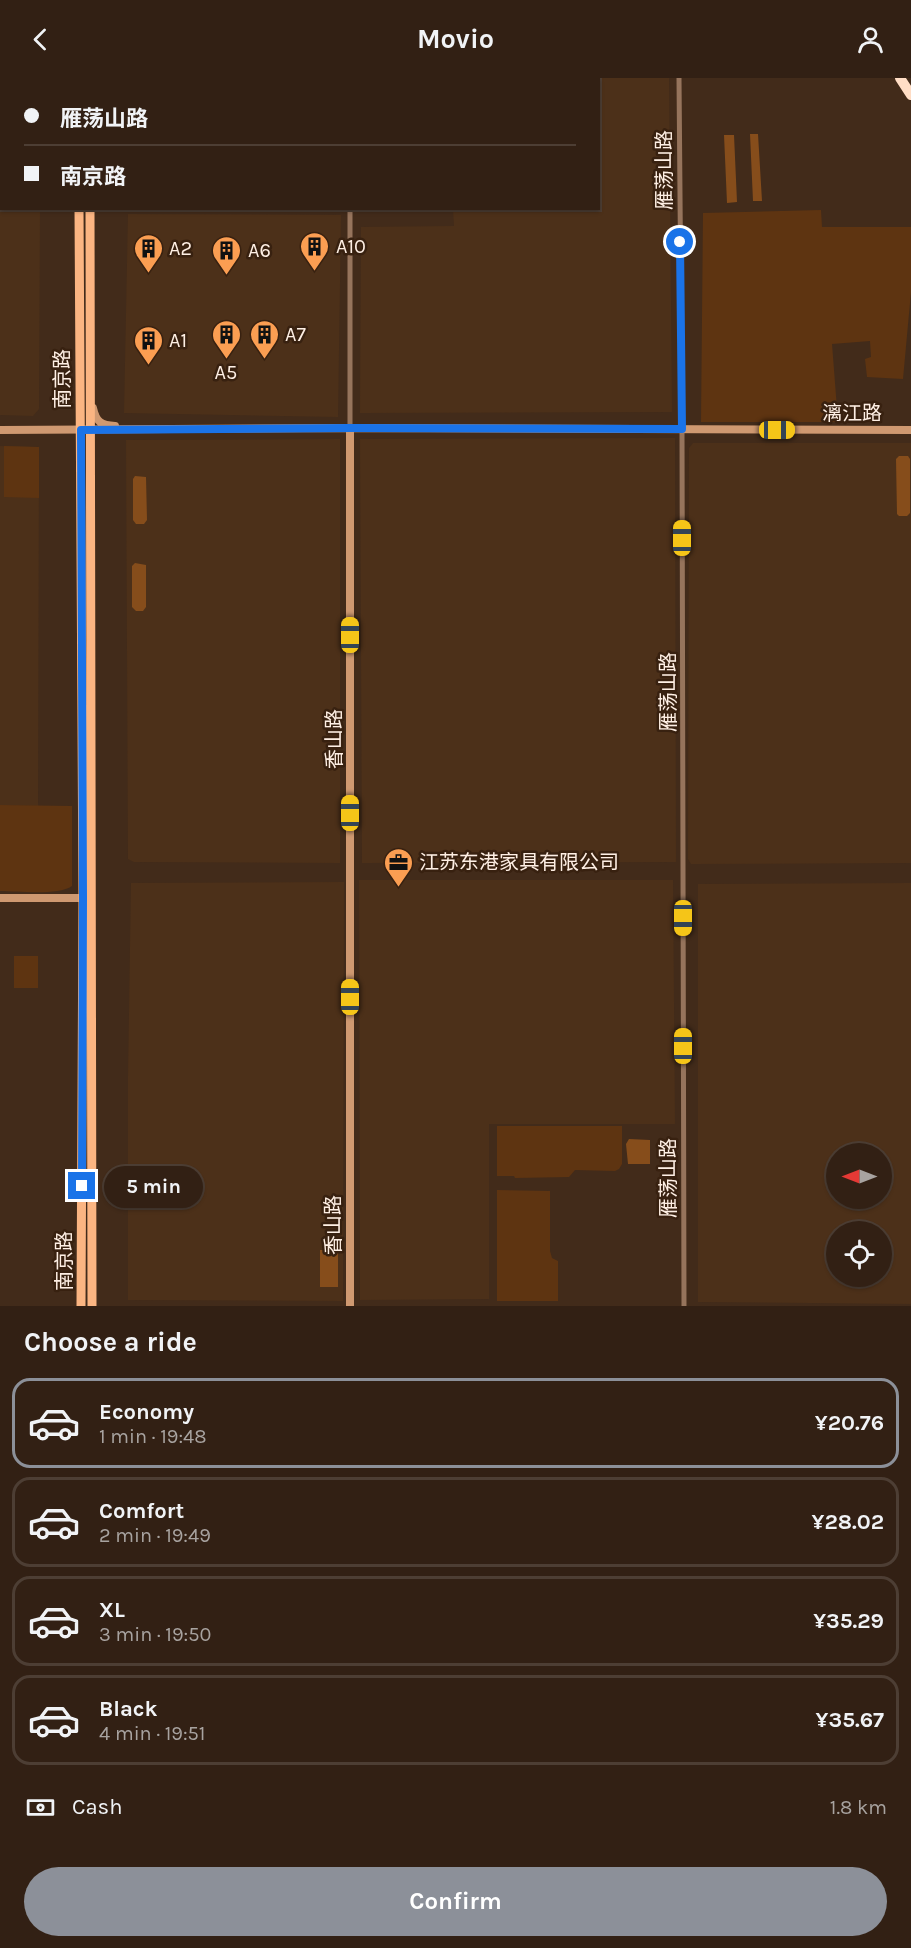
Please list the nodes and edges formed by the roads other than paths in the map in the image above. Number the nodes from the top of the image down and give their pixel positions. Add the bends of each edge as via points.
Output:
1 (679, 78) edge
2 (900, 78) edge
3 (911, 95) edge
4 (79, 210) edge
5 (90, 210) edge
6 (350, 210) edge
7 (91, 396) junction
8 (350, 428) junction
9 (682, 429) junction
10 (0, 430) edge
11 (86, 430) junction
12 (146, 430) junction
13 (911, 430) edge
14 (0, 898) edge
15 (87, 898) junction
16 (81, 1306) edge
17 (92, 1306) edge
18 (350, 1306) edge
19 (684, 1306) edge

1 - 9 street, 雁荡山路
2 - 3 highway
4 - 11 main road, 南京路
5 - 7 main road, 南京路
6 - 8 street, 香山路
7 - 11 main road, 南京路
7 - 12 street via 95,417 102,424
8 - 9 street, 漓江路
8 - 12 street, 漓江路
8 - 18 street, 香山路
9 - 13 street, 漓江路
9 - 19 street, 雁荡山路
10 - 11 street, 漓江路
11 - 12 street, 漓江路
11 - 15 main road, 南京路
14 - 15 street
15 - 16 main road, 南京路
15 - 17 main road, 南京路

